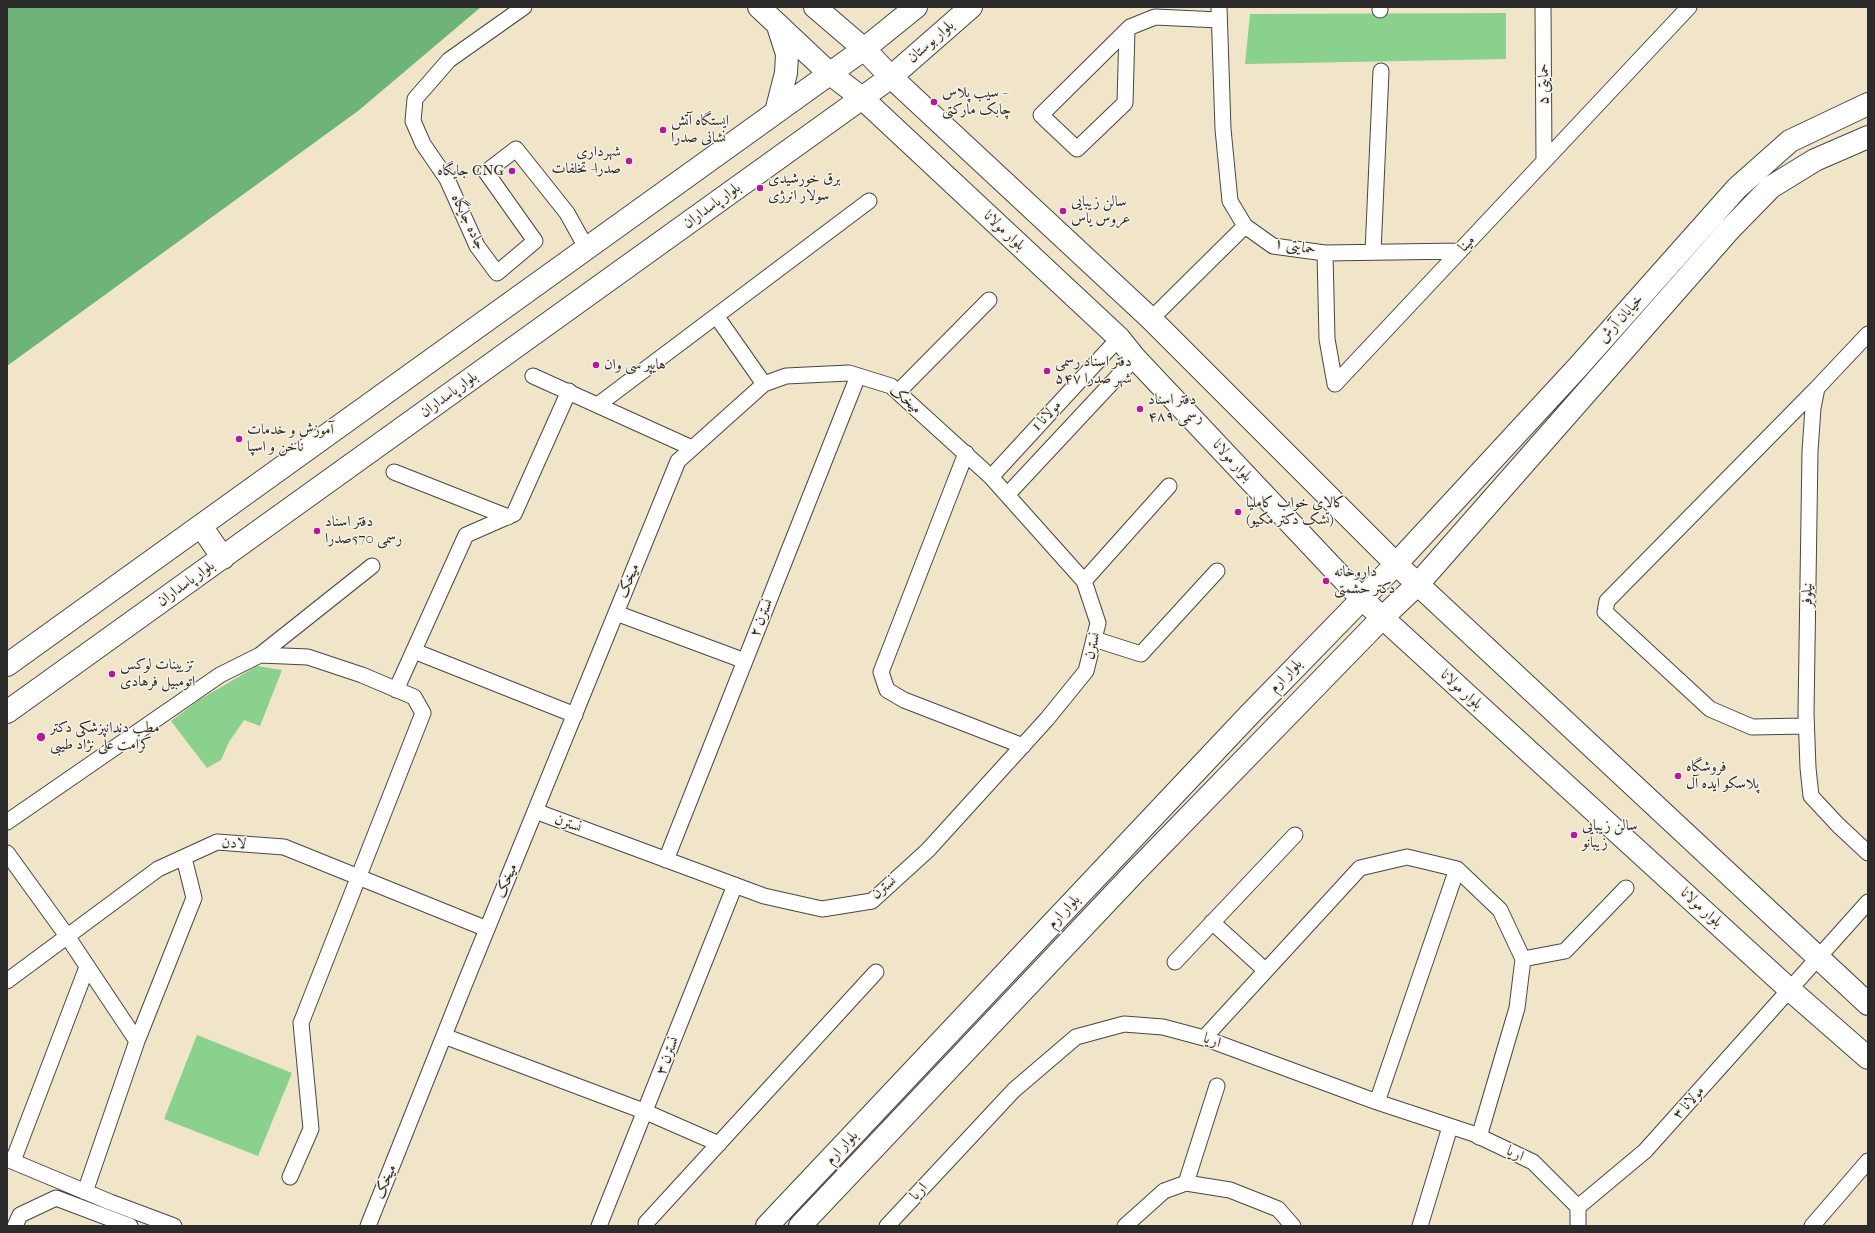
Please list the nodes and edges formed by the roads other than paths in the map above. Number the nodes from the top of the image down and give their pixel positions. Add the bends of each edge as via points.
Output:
1 (524, 7) edge
2 (759, 7) edge
3 (816, 7) edge
4 (916, 7) edge
5 (971, 7) edge
6 (1543, 7) edge
7 (1688, 7) edge
8 (1219, 18) edge
9 (777, 25) junction
10 (1127, 30) junction
11 (864, 49) junction
12 (1381, 71) dead end
13 (829, 73) junction
14 (891, 76) junction
15 (862, 98) junction
16 (1868, 104) edge
17 (776, 112) junction
18 (1868, 137) edge
19 (1544, 161) junction
20 (870, 201) dead end
21 (1244, 226) junction
22 (587, 249) junction
23 (1460, 251) junction
24 (1373, 252) junction
25 (1325, 253) junction
26 (989, 300) dead end
27 (717, 317) junction
28 (1151, 319) junction
29 (1868, 334) edge
30 (1119, 338) junction
31 (1135, 358) junction
32 (1578, 368) junction
33 (533, 376) dead end
34 (858, 376) junction
35 (764, 384) junction
36 (1595, 385) junction
37 (1817, 388) junction
38 (569, 391) junction
39 (898, 392) junction
40 (599, 404) junction
41 (692, 448) junction
42 (966, 453) junction
43 (394, 472) dead end
44 (991, 477) junction
45 (1169, 486) dead end
46 (1008, 494) junction
47 (508, 517) junction
48 (201, 526) junction
49 (223, 558) junction
50 (1396, 564) junction
51 (372, 566) dead end
52 (1217, 571) dead end
53 (1084, 581) junction
54 (1418, 584) junction
55 (1361, 598) junction
56 (616, 613) junction
57 (1382, 618) junction
58 (1098, 623) joint
59 (1094, 639) junction
60 (414, 651) junction
61 (260, 655) junction
62 (745, 661) junction
63 (7, 665) edge
64 (396, 690) junction
65 (7, 712) edge
66 (575, 715) junction
67 (1806, 726) junction
68 (1023, 746) junction
69 (535, 812) junction
70 (7, 822) edge
71 (1295, 835) dead end
72 (1868, 852) edge
73 (7, 853) edge
74 (184, 858) junction
75 (666, 860) junction
76 (1457, 869) junction
77 (358, 877) junction
78 (735, 885) junction
79 (1626, 888) dead end
80 (1868, 902) edge
81 (1212, 922) junction
82 (487, 929) junction
83 (67, 936) junction
84 (1523, 958) junction
85 (1819, 958) junction
86 (1175, 962) dead end
87 (87, 967) junction
88 (1264, 970) junction
89 (876, 972) dead end
90 (7, 981) edge
91 (1789, 989) junction
92 (1868, 1004) edge
93 (444, 1036) junction
94 (1204, 1038) junction
95 (137, 1041) junction
96 (1868, 1058) edge
97 (1217, 1086) dead end
98 (1378, 1102) junction
99 (646, 1112) junction
100 (1450, 1127) junction
101 (1479, 1137) junction
102 (718, 1144) junction
103 (10, 1160) edge
104 (1868, 1161) edge
105 (290, 1177) dead end
106 (63, 1182) junction
107 (1186, 1183) junction
108 (85, 1192) junction
109 (56, 1198) junction
110 (1578, 1207) junction
111 (103, 1221) edge
112 (646, 1223) dead end
113 (15, 1226) edge
114 (130, 1226) edge
115 (174, 1226) edge
116 (368, 1226) edge
117 (600, 1226) edge
118 (767, 1226) edge
119 (800, 1226) edge
120 (887, 1226) edge
121 (1125, 1226) edge
122 (1293, 1226) edge
123 (1420, 1226) edge
124 (1578, 1226) edge
125 (1812, 1226) edge

1 - 22 street, جاده جایگاه via 449,60 415,99 413,122 423,144 447,179 477,246 497,273 535,241 486,172 516,149 567,213
2 - 9 main road, بلوار مولانا
3 - 11 main road
4 - 11 main road
5 - 14 main road, بلوار بوستان
6 - 19 street, حمایتی ۵
7 - 19 street, مینا
8 - 10 street via 1155,17 1130,26
8 - 21 street, حمایتی ۱ via 1223,129 1230,201
9 - 13 main road, بلوار مولانا
9 - 17 main road via 787,60 783,90
10 - 10 street via 1041,115 1077,149 1125,103
11 - 13 main road
11 - 14 main road
12 - 24 street
13 - 15 main road, بلوار مولانا
13 - 17 main road
14 - 15 main road, بلوار پاسداران
14 - 28 main road
15 - 30 main road, بلوار مولانا
15 - 49 main road, بلوار پاسداران
16 - 32 main road, خیابان آرش via 1790,140 1737,188
17 - 22 main road
18 - 36 main road, خیابان آرش via 1814,160 1771,186 1730,229
19 - 23 street, مینا
20 - 27 street
21 - 25 street, حمایتی ۱ via 1273,246
21 - 28 street
22 - 48 main road
23 - 24 street, حمایتی ۱
23 - 25 street, مینا via 1335,384 1327,339
24 - 25 street, حمایتی ۱
26 - 39 street
27 - 35 street
27 - 40 street
28 - 50 main road
29 - 37 street
30 - 31 main road, بلوار مولانا
30 - 44 street, مولانا 1
31 - 46 street, مولانا 1
31 - 55 main road, بلوار مولانا
32 - 36 main road
32 - 50 main road, خیابان آرش
33 - 38 street
34 - 35 street, میخک via 849,373 786,376
34 - 39 street, میخک via 891,386
34 - 62 street, نسترن ۲
35 - 41 street, میخک
36 - 54 main road, خیابان آرش
37 - 67 street, نیلوفر via 1810,450
37 - 67 street via 1607,601 1605,612 1710,709 1752,727
38 - 40 street
38 - 47 street via 514,514
39 - 42 street, میخک
40 - 41 street
41 - 56 street, میخک via 678,461
42 - 44 street, میخک
42 - 68 street via 881,672 887,690 904,700
43 - 47 street
44 - 46 street, میخک
45 - 53 street
46 - 53 street, میخک
47 - 60 street via 466,535
48 - 49 main road
48 - 63 main road
49 - 65 main road, بلوار پاسداران
50 - 54 main road
50 - 55 main road, بلوار ارم
51 - 61 street
52 - 59 street via 1141,654
53 - 58 street, میخک
54 - 57 main road, بلوار ارم
54 - 85 main road
55 - 57 main road, بلوار مولانا
55 - 118 main road, بلوار ارم
56 - 62 street
56 - 66 street, میخک
57 - 91 main road, بلوار مولانا
57 - 119 main road, بلوار ارم via 1085,924
58 - 59 street, نسترن
59 - 68 street, نسترن via 1086,671
60 - 64 street
60 - 66 street
61 - 64 street via 308,657 362,675
61 - 70 street via 220,675
62 - 75 street, نسترن ۲
64 - 77 street via 414,697 423,713
66 - 69 street, میخک
67 - 72 street, نیلوفر via 1812,796 1838,825
68 - 78 street, نسترن via 928,850 872,901 822,910 764,896
69 - 75 street, نسترن
69 - 82 street, میخک
71 - 81 street
73 - 83 street
74 - 77 street, لادن via 217,842 284,847
74 - 83 street, لادن via 158,870
74 - 95 street via 194,898
75 - 78 street, نسترن
76 - 84 street via 1500,910
76 - 88 street via 1407,857 1360,868
76 - 98 street
77 - 82 street, لادن
77 - 105 street via 301,1023 311,1129
78 - 99 street, نسترن ۳
79 - 84 street via 1565,951
80 - 85 street, مولانا ۳
81 - 86 street
81 - 88 street
82 - 93 street, میخک
83 - 87 street
83 - 90 street, لادن
84 - 101 street via 1517,1008
85 - 91 street, مولانا ۳
85 - 92 main road
87 - 95 street
87 - 103 street
88 - 94 street
89 - 102 street
91 - 96 main road, بلوار مولانا
91 - 110 street, مولانا ۳ via 1645,1151
93 - 99 street
93 - 116 street, میخک
94 - 98 street, اریا
94 - 120 street, اریا via 1163,1027 1124,1024 1076,1037 1014,1090
95 - 108 street
97 - 107 street
98 - 100 street, اریا
99 - 102 street
99 - 117 street, نسترن ۳
100 - 101 street, اریا
100 - 123 street
101 - 110 street, اریا via 1532,1162
102 - 112 street
103 - 106 street
104 - 125 street
106 - 108 street
106 - 109 street
107 - 121 street via 1164,1191
107 - 122 street via 1230,1190 1278,1209
108 - 115 street
109 - 111 street
109 - 113 street via 20,1215
110 - 124 street
111 - 114 street

